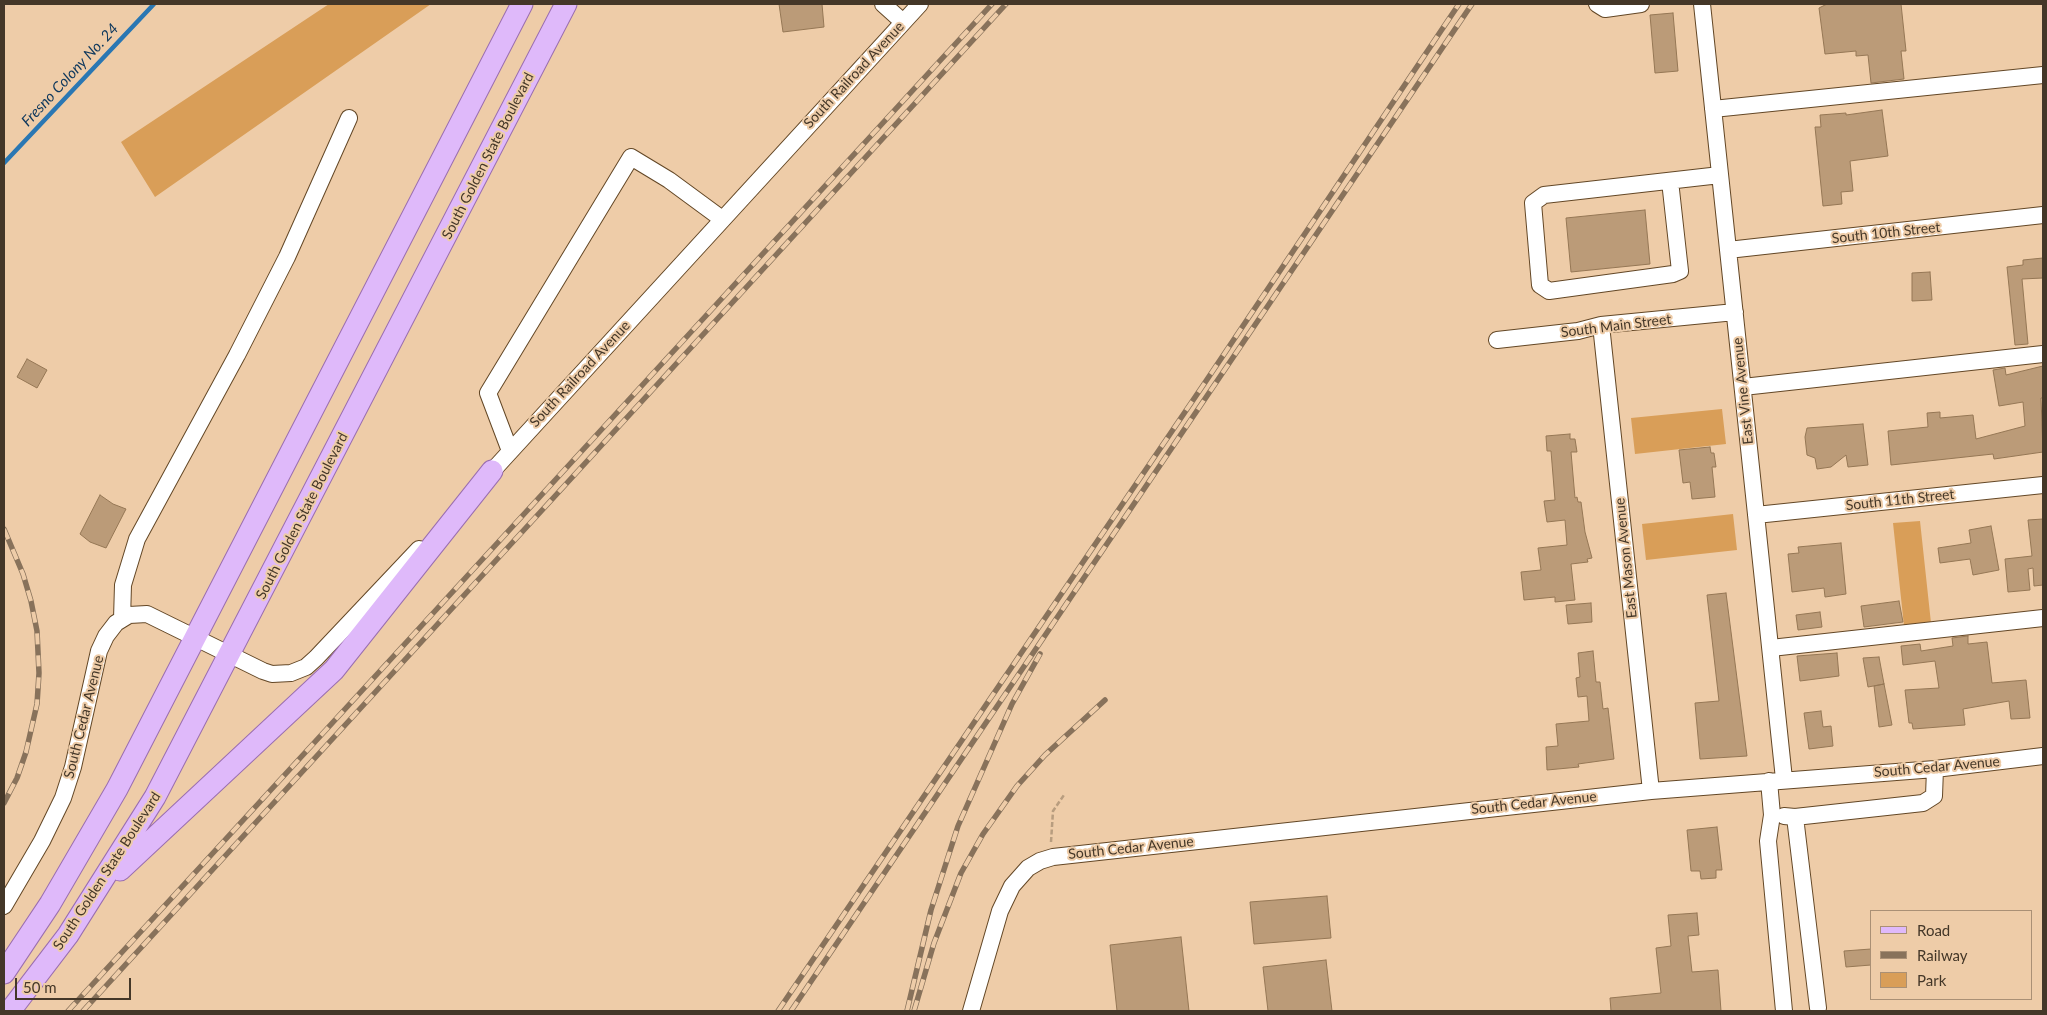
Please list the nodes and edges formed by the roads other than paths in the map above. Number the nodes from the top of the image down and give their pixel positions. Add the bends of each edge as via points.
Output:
1 (522, 4) edge
2 (566, 4) edge
3 (884, 4) edge
4 (920, 4) edge
5 (1597, 4) edge
6 (1642, 4) edge
7 (1702, 4) edge
8 (903, 22) junction
9 (2043, 75) edge
10 (1714, 109) junction
11 (349, 118) dead end
12 (1720, 175) junction
13 (1670, 181) junction
14 (2043, 215) edge
15 (722, 219) junction
16 (1728, 250) junction
17 (1735, 312) junction
18 (1601, 325) junction
19 (1497, 340) dead end
20 (2043, 354) edge
21 (1743, 387) junction
22 (510, 451) junction
23 (492, 471) junction
24 (2043, 485) edge
25 (1756, 515) junction
26 (2043, 618) edge
27 (122, 619) junction
28 (212, 647) junction
29 (1771, 648) junction
30 (2043, 756) edge
31 (1935, 769) junction
32 (1777, 780) junction
33 (1650, 791) junction
34 (1772, 815) junction
35 (1795, 817) junction
36 (99, 888) junction
37 (4, 906) edge
38 (4, 973) edge
39 (1818, 1008) dead end
40 (10, 1011) edge
41 (972, 1011) edge
42 (1784, 1011) edge

1 - 28 main road, South Golden State Boulevard
2 - 28 main road, South Golden State Boulevard
3 - 8 street
4 - 8 street, South Railroad Avenue
5 - 6 street via 1605,9
7 - 10 street, East Vine Avenue
8 - 15 street, South Railroad Avenue
9 - 10 street
10 - 12 street, East Vine Avenue
11 - 27 street via 287,257 137,539 124,585
12 - 13 street
12 - 16 street, East Vine Avenue
13 - 13 street via 1544,195 1533,203 1540,285 1549,291 1680,271
14 - 16 street, South 10th Street
15 - 22 street, South Railroad Avenue
15 - 22 street via 669,180 630,157 488,393
16 - 17 street, East Vine Avenue
17 - 18 street, South Main Street
17 - 21 street, East Vine Avenue
18 - 19 street, South Main Street via 1578,331
18 - 33 street, East Mason Avenue
20 - 21 street
21 - 25 street, East Vine Avenue
22 - 23 street, South Railroad Avenue
23 - 28 street, South Railroad Avenue via 306,666 291,673 272,674
23 - 36 main road via 334,670
24 - 25 street, South 11th Street
25 - 29 street, East Vine Avenue
26 - 29 street
27 - 28 street via 129,615 147,614
27 - 37 street, South Cedar Avenue via 106,636 99,651 63,798
28 - 36 main road, South Golden State Boulevard via 155,797
28 - 38 main road, South Golden State Boulevard via 179,670 88,840
29 - 32 street, East Vine Avenue
30 - 31 street, South Cedar Avenue
31 - 32 street, South Cedar Avenue
31 - 35 street via 1934,796 1923,803
32 - 33 street, South Cedar Avenue
32 - 34 street, East Vine Avenue
33 - 41 street, South Cedar Avenue via 1053,857 1028,868 1012,886 1000,911
34 - 35 street
34 - 42 street, East Vine Avenue via 1768,841
35 - 39 street
36 - 40 main road, South Golden State Boulevard

